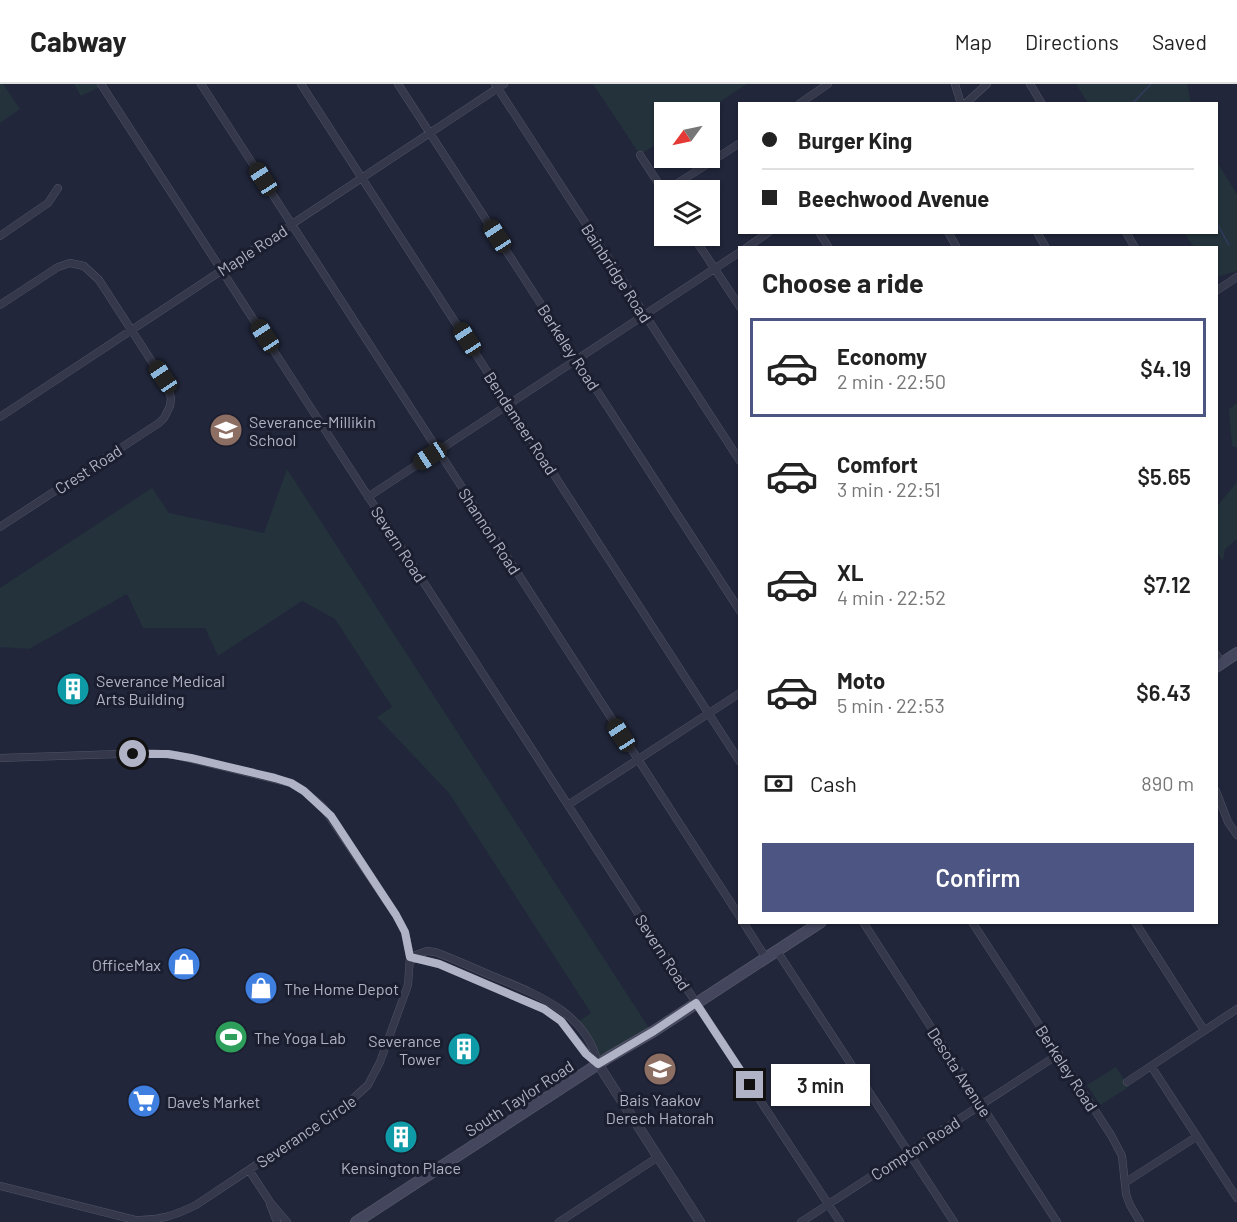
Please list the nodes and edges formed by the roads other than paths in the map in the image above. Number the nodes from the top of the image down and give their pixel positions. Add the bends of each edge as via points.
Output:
1 (101, 84) edge
2 (201, 84) edge
3 (301, 84) edge
4 (398, 84) edge
5 (828, 84) edge
6 (955, 84) edge
7 (987, 84) edge
8 (1030, 84) edge
9 (499, 85) edge
10 (802, 102) edge
11 (962, 102) edge
12 (965, 102) edge
13 (1041, 102) edge
14 (430, 133) junction
15 (738, 144) edge
16 (640, 155) dead end
17 (362, 178) junction
18 (658, 180) edge
19 (683, 180) edge
20 (58, 188) dead end
21 (292, 224) junction
22 (766, 234) edge
23 (0, 236) edge
24 (700, 246) edge
25 (749, 246) edge
26 (738, 253) edge
27 (715, 268) junction
28 (222, 270) junction
29 (1237, 277) edge
30 (1218, 290) edge
31 (738, 304) edge
32 (0, 306) edge
33 (645, 315) junction
34 (131, 330) junction
35 (577, 359) junction
36 (509, 404) junction
37 (0, 417) edge
38 (438, 451) junction
39 (738, 458) edge
40 (369, 496) junction
41 (0, 527) edge
42 (738, 607) edge
43 (1237, 653) edge
44 (1218, 661) edge
45 (738, 694) edge
46 (708, 714) junction
47 (0, 758) edge
48 (738, 759) edge
49 (638, 760) junction
50 (1218, 796) edge
51 (568, 805) junction
52 (1237, 835) edge
53 (738, 914) edge
54 (744, 924) edge
55 (818, 924) edge
56 (864, 924) edge
57 (973, 924) edge
58 (1136, 924) edge
59 (777, 951) junction
60 (410, 957) junction
61 (766, 958) junction
62 (696, 1003) junction
63 (1237, 1009) edge
64 (1204, 1030) junction
65 (1059, 1054) junction
66 (598, 1064) junction
67 (1151, 1066) junction
68 (1127, 1082) dead end
69 (981, 1104) junction
70 (1196, 1137) junction
71 (908, 1152) junction
72 (658, 1157) junction
73 (249, 1170) junction
74 (1126, 1182) junction
75 (0, 1186) edge
76 (1237, 1198) edge
77 (270, 1202) junction
78 (828, 1204) junction
79 (277, 1222) edge
80 (287, 1222) edge
81 (356, 1222) edge
82 (559, 1222) edge
83 (700, 1222) edge
84 (801, 1222) edge
85 (840, 1222) edge
86 (954, 1222) edge
87 (1057, 1222) edge
88 (1140, 1222) edge

1 - 28 street, Severn Road
2 - 21 street, Shannon Road
3 - 17 street, Bendemeer Road
4 - 14 street, Berkeley Road
5 - 10 street
6 - 11 street
7 - 12 street
8 - 13 street
9 - 14 street, Maple Road
9 - 33 street, Bainbridge Road
14 - 17 street, Maple Road
14 - 35 street, Berkeley Road
15 - 19 street
16 - 18 street
17 - 21 street, Maple Road
17 - 36 street, Bendemeer Road
20 - 23 street via 48,203
21 - 28 street, Maple Road
21 - 38 street, Shannon Road
22 - 25 street
24 - 27 street
26 - 27 street
27 - 31 street
27 - 33 street
28 - 34 street, Maple Road
28 - 40 street, Severn Road
29 - 30 street
32 - 34 street via 57,267 70,263 84,266 99,280
33 - 35 street
33 - 39 street, Bainbridge Road
34 - 37 street, Maple Road
34 - 41 street, Crest Road via 167,385 171,398 164,418
35 - 36 street
35 - 42 street, Berkeley Road
36 - 38 street
36 - 46 street, Bendemeer Road
38 - 40 street
38 - 49 street, Shannon Road
40 - 51 street, Severn Road
43 - 44 main road
45 - 46 street
46 - 48 street, Bendemeer Road
46 - 49 street
47 - 60 street, Severance Circle via 168,754 291,783 331,816 396,915 405,932
49 - 51 street
49 - 53 street, Shannon Road
50 - 52 street
51 - 62 street, Severn Road
54 - 61 street
55 - 59 main road, South Taylor Road
56 - 69 street, Desota Avenue
57 - 65 street, Berkeley Road
58 - 64 street
59 - 61 main road, South Taylor Road
59 - 71 street
60 - 66 street via 439,964 544,1009 561,1021
60 - 73 street, Severance Circle via 405,998 368,1085 345,1106
61 - 62 main road, South Taylor Road
62 - 66 main road, South Taylor Road
62 - 78 street, Severn Road
63 - 64 street
64 - 67 street
65 - 69 street, Compton Road
65 - 74 street, Berkeley Road via 1112,1135 1122,1156
66 - 72 street
66 - 81 main road, South Taylor Road
67 - 68 street
67 - 70 street
69 - 71 street, Compton Road
69 - 87 street, Desota Avenue
70 - 74 street
70 - 76 street
71 - 78 street, Compton Road
71 - 86 street
72 - 82 street
72 - 83 street
73 - 75 street, Severance Circle via 196,1205 153,1220 114,1216
73 - 77 street, Severance Circle
74 - 88 street, Berkeley Road via 1126,1194
77 - 79 street, Severance Circle
77 - 80 street, Severance Circle
78 - 84 street, Compton Road
78 - 85 street, Severn Road

